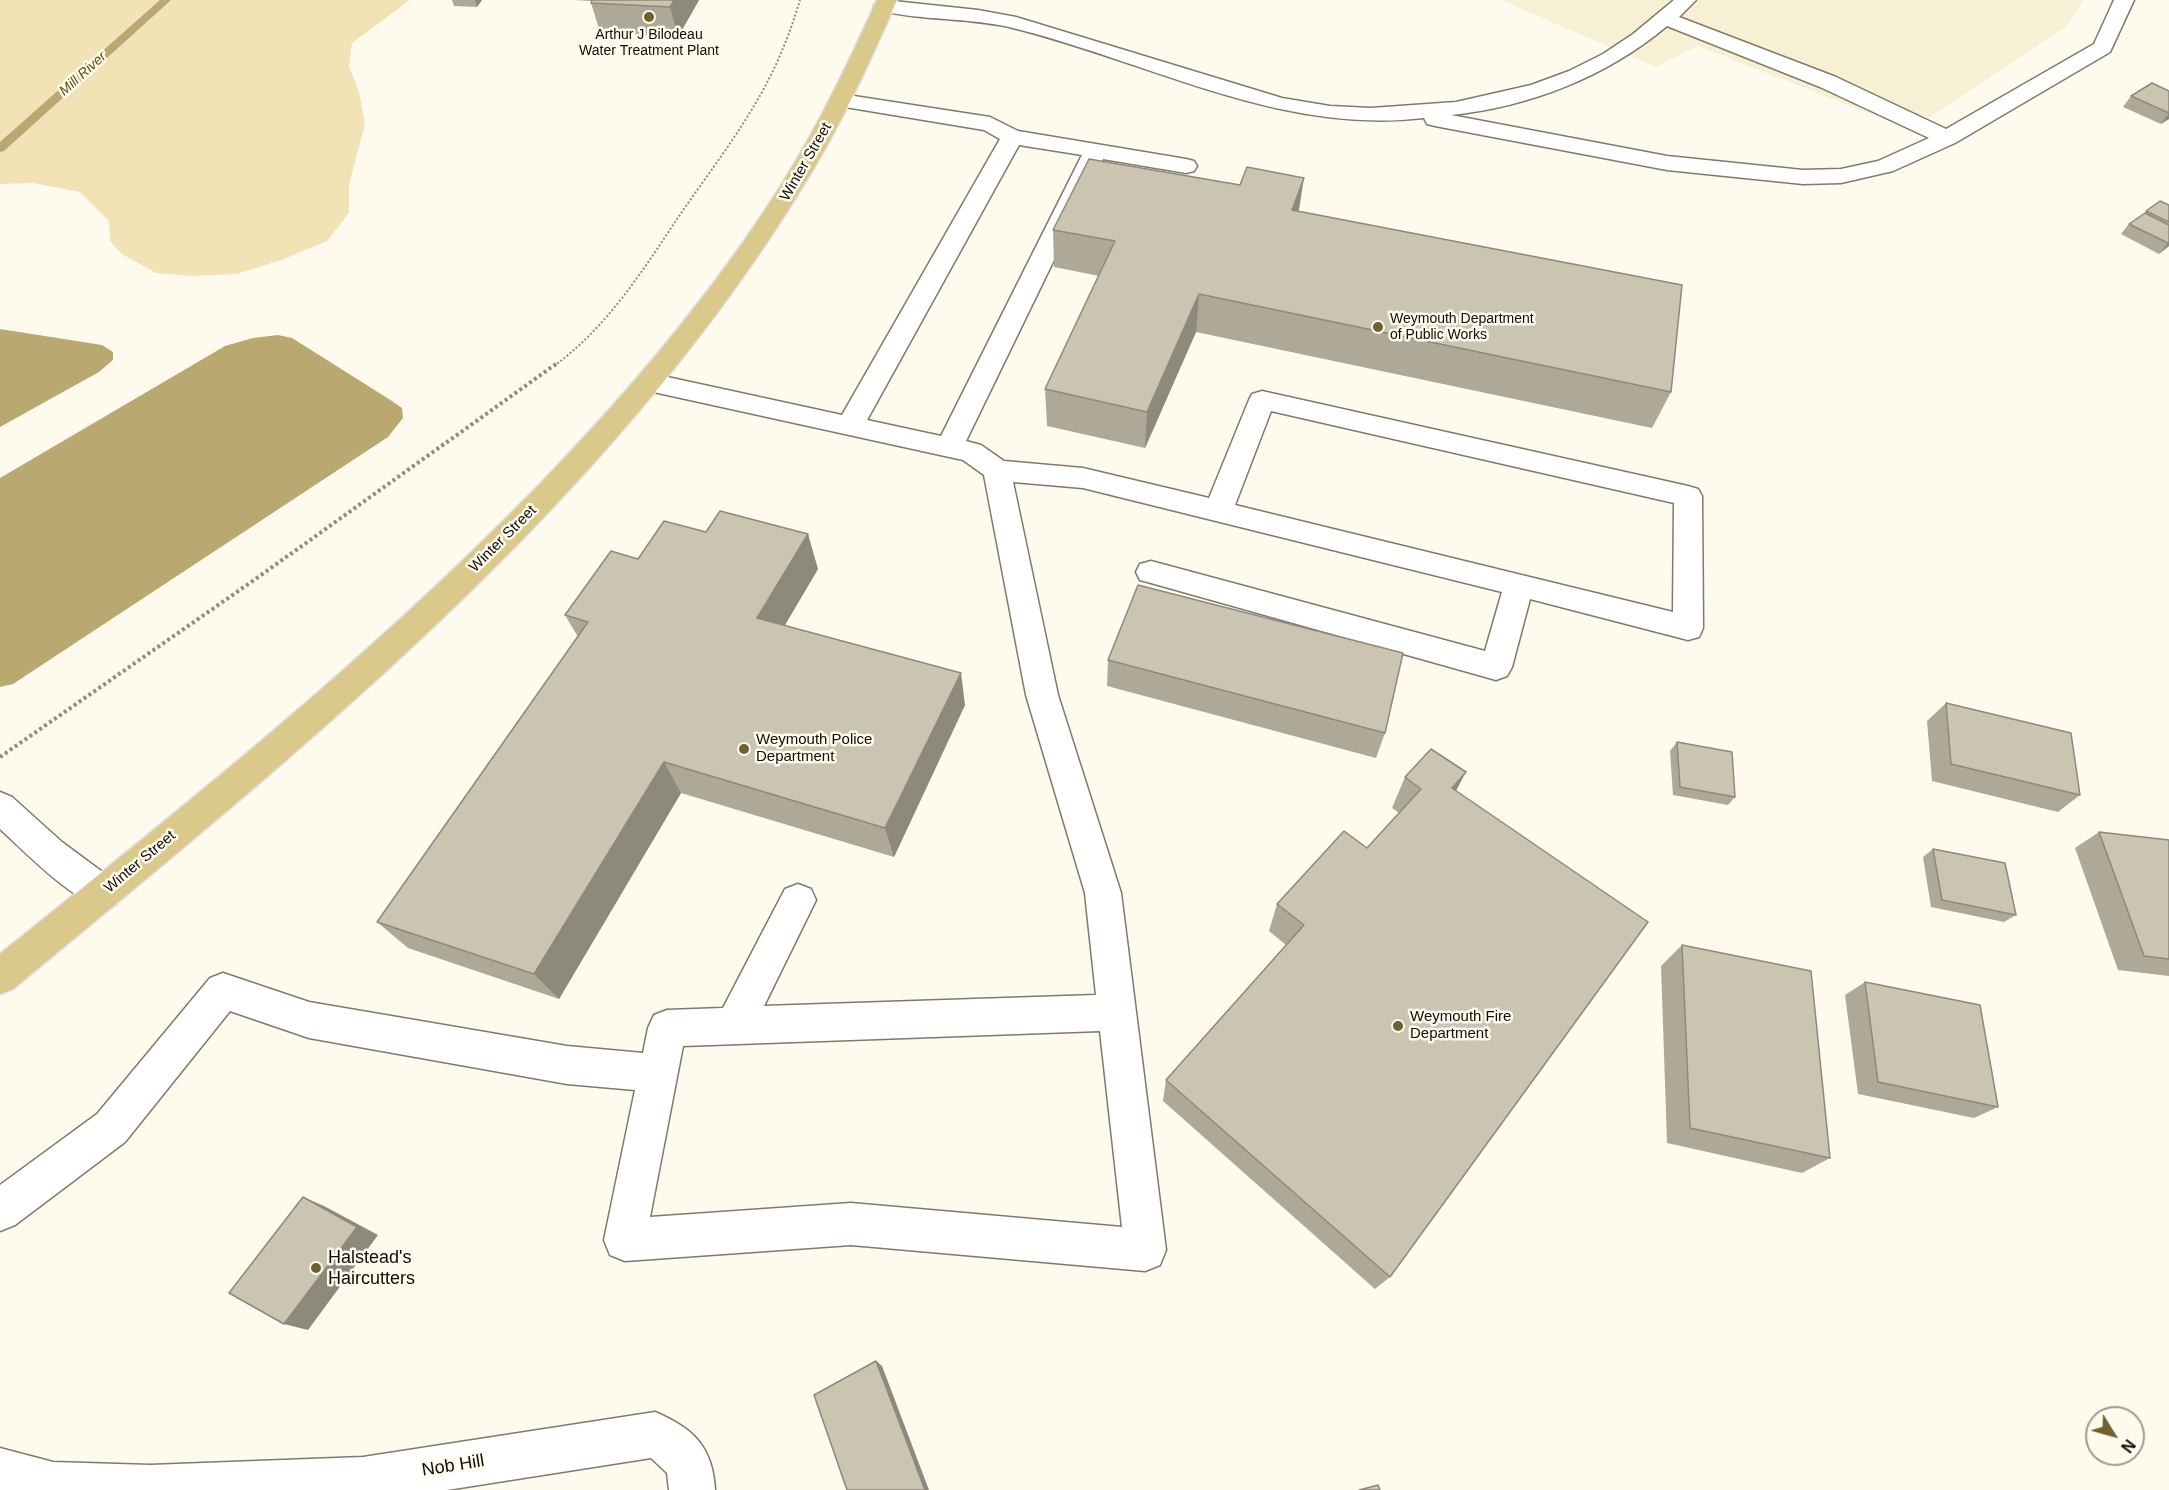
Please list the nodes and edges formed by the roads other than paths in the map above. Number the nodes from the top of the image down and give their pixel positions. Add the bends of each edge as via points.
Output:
1 (1686, 0) edge
2 (2124, 0) edge
3 (885, 3) edge
4 (1664, 18) junction
5 (841, 100) junction
6 (1409, 114) junction
7 (1012, 137) junction
8 (1947, 138) junction
9 (1096, 151) junction
10 (1186, 166) dead end
11 (649, 382) junction
12 (850, 425) junction
13 (949, 447) junction
14 (997, 470) junction
15 (1218, 511) junction
16 (1151, 572) dead end
17 (1519, 585) junction
18 (0, 807) edge
19 (103, 893) junction
20 (798, 900) dead end
21 (0, 977) edge
22 (1117, 1012) junction
23 (734, 1026) junction
24 (658, 1073) junction
25 (0, 1210) edge
26 (0, 1472) edge
27 (692, 1490) edge

1 - 4 street
2 - 8 street via 2103,48
3 - 5 main road, Winter Street
3 - 6 street via 1016,23 1295,107 1360,114
4 - 6 street via 1610,59 1549,87
4 - 8 street via 1828,82
5 - 7 street via 990,124
5 - 11 main road, Winter Street via 763,234 706,313
6 - 8 street via 1667,162 1803,177 1840,176 1885,166
7 - 9 street
7 - 12 street
9 - 10 street
9 - 13 street
11 - 12 street
11 - 19 main road, Winter Street via 529,514 453,589 350,685
12 - 13 street
13 - 14 street via 971,452
14 - 15 street via 1083,478
14 - 22 street via 1042,695 1103,893
15 - 17 street
15 - 17 street via 1262,400 1688,496 1688,628
16 - 17 street via 1496,666
18 - 19 street via 50,853
19 - 21 main road, Winter Street
20 - 23 street
22 - 23 street
22 - 24 street via 1145,1250 851,1224 625,1240
23 - 24 street via 668,1028
24 - 25 street via 567,1065 309,1020 223,991 111,1128
26 - 27 street, Nob Hill via 53,1485 150,1488 363,1480 656,1435 681,1451 692,1475

